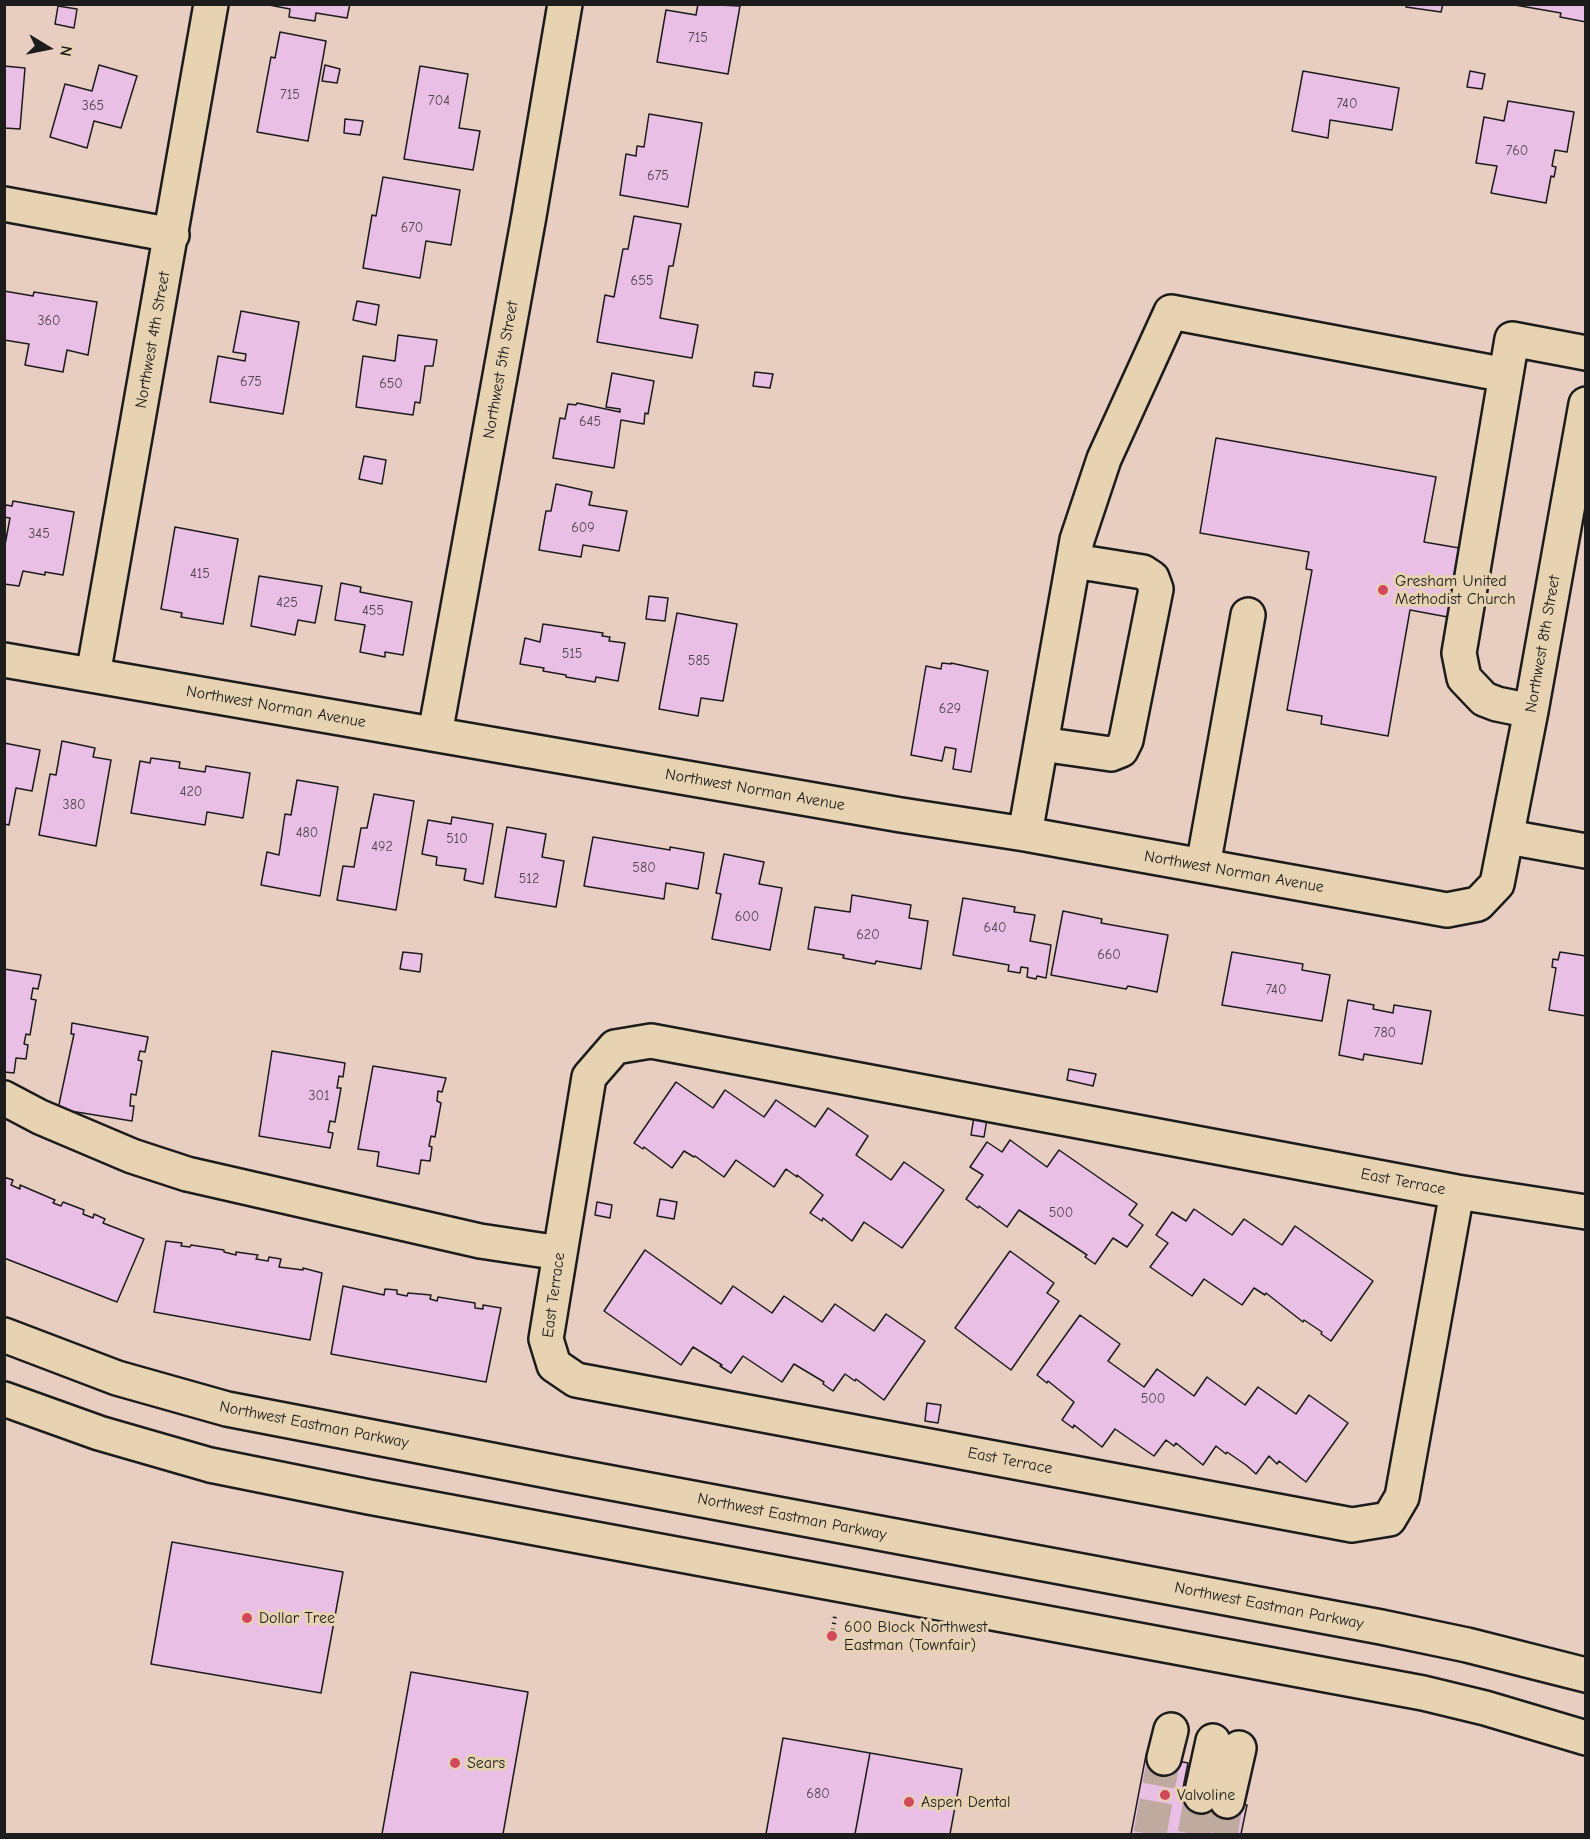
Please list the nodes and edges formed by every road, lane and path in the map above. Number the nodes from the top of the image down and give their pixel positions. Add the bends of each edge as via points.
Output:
1 (211, 4) edge
2 (565, 4) edge
3 (4, 204) edge
4 (172, 235) junction
5 (1586, 353) edge
6 (1506, 375) junction
7 (1586, 404) edge
8 (1074, 561) junction
9 (1248, 615) dead end
10 (4, 660) edge
11 (93, 675) junction
12 (1531, 711) junction
13 (435, 734) junction
14 (1041, 744) junction
15 (1025, 834) junction
16 (1508, 837) junction
17 (1586, 851) edge
18 (1203, 866) junction
19 (1497, 884) joint
20 (4, 1098) edge
21 (1457, 1192) junction
22 (1586, 1212) edge
23 (560, 1253) junction
24 (4, 1335) edge
25 (4, 1399) edge
26 (1586, 1675) edge
27 (1586, 1738) edge
28 (1226, 1745) dead end
29 (1214, 1799) tunnel mouth

1 - 4 street, Northwest 4th Street
2 - 13 street, Northwest 5th Street
3 - 4 street
4 - 11 street, Northwest 4th Street
5 - 6 street via 1512,339
6 - 8 street via 1171,312 1104,459 1077,540
6 - 12 street via 1459,653 1464,678 1484,699
7 - 12 street, Northwest 8th Street
8 - 14 street
8 - 14 street via 1143,572 1152,578 1156,589 1122,750 1111,754
9 - 18 street
10 - 11 street, Northwest Norman Avenue
11 - 13 street, Northwest Norman Avenue
12 - 16 street, Northwest 8th Street
13 - 15 street, Northwest Norman Avenue
14 - 15 street
15 - 18 street, Northwest Norman Avenue
16 - 17 street
16 - 19 street, Northwest 8th Street
18 - 19 street, Northwest Norman Avenue via 1447,910 1478,904
20 - 23 street via 132,1156 187,1174 480,1240
21 - 22 street, East Terrace
21 - 23 street, East Terrace via 651,1041 615,1047 589,1077
21 - 23 street, East Terrace via 1402,1497 1389,1519 1352,1525 576,1380 554,1365 546,1340
24 - 26 street, Northwest Eastman Parkway via 117,1378 227,1409 1370,1625
25 - 27 street via 99,1433 210,1465 1423,1693
28 - 29 street

